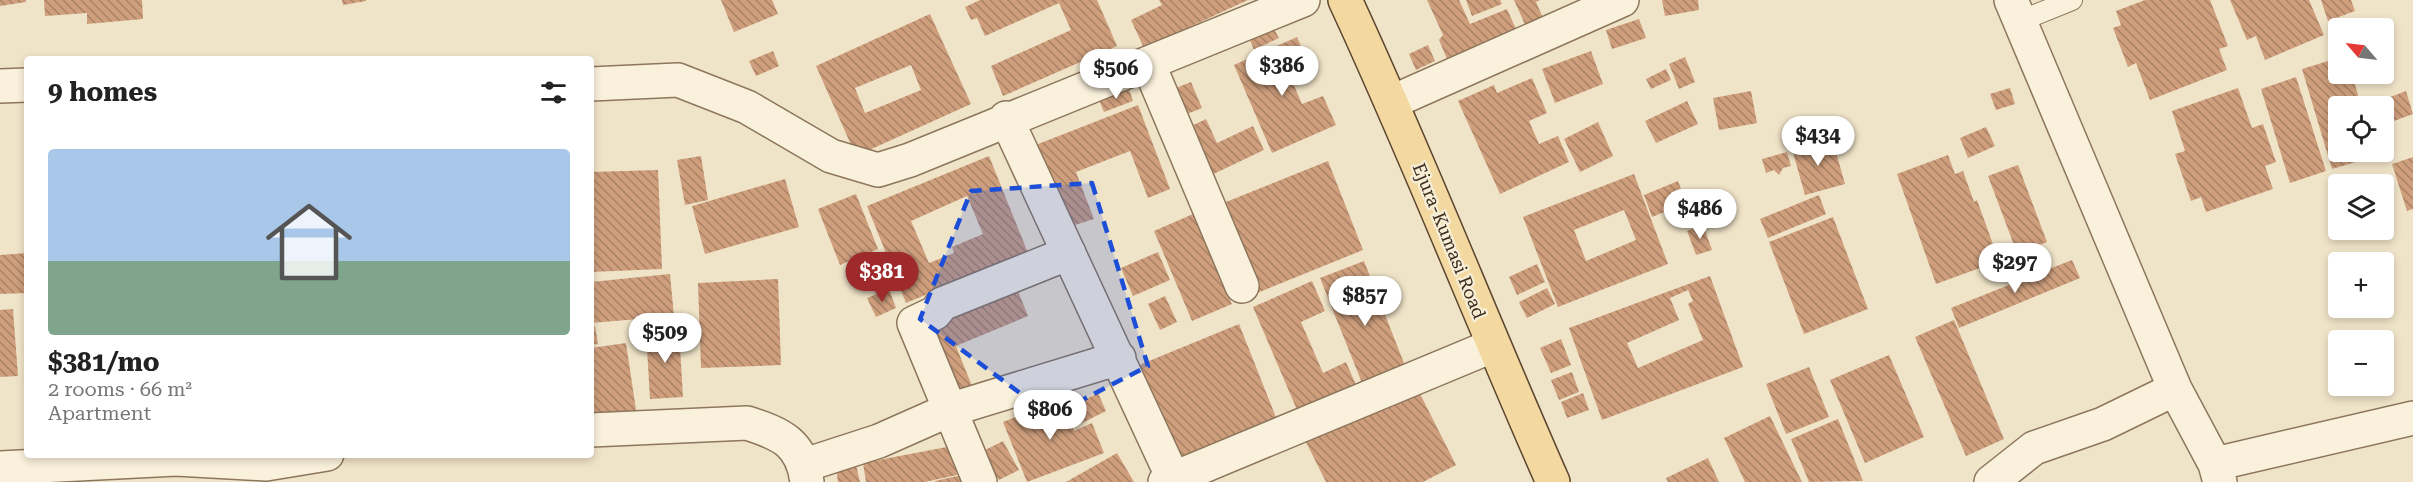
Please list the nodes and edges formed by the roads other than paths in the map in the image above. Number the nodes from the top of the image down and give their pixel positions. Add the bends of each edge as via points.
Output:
1 (1303, 0) edge
2 (1346, 0) edge
3 (1622, 0) edge
4 (2072, 0) edge
5 (2016, 10) edge
6 (1148, 63) junction
7 (594, 84) edge
8 (24, 85) edge
9 (0, 86) edge
10 (1392, 102) junction
11 (1006, 118) junction
12 (1069, 253) junction
13 (1242, 286) dead end
14 (1492, 346) junction
15 (1119, 358) junction
16 (2175, 389) junction
17 (949, 410) junction
18 (2413, 418) edge
19 (594, 430) edge
20 (314, 458) edge
21 (0, 468) edge
22 (267, 473) edge
23 (806, 473) edge
24 (2217, 473) edge
25 (1169, 480) edge
26 (980, 482) edge
27 (1553, 482) edge
28 (1991, 482) edge

1 - 6 street
2 - 10 main road, Ejura-Kumasi Road
3 - 10 street
4 - 5 lane
5 - 16 street
6 - 11 street
6 - 13 street
7 - 11 street via 678,80 747,107 831,156 878,170
8 - 9 street
10 - 14 main road, Ejura-Kumasi Road
11 - 12 street
12 - 15 street
12 - 17 street via 942,304 935,313 914,323
14 - 25 street
14 - 27 main road, Ejura-Kumasi Road
15 - 17 street
15 - 25 street
16 - 24 street
16 - 28 street via 2103,424 2034,448
17 - 23 street
17 - 26 street
18 - 24 street
19 - 23 street via 747,423 771,430 791,442
20 - 22 street
21 - 22 street via 176,459

